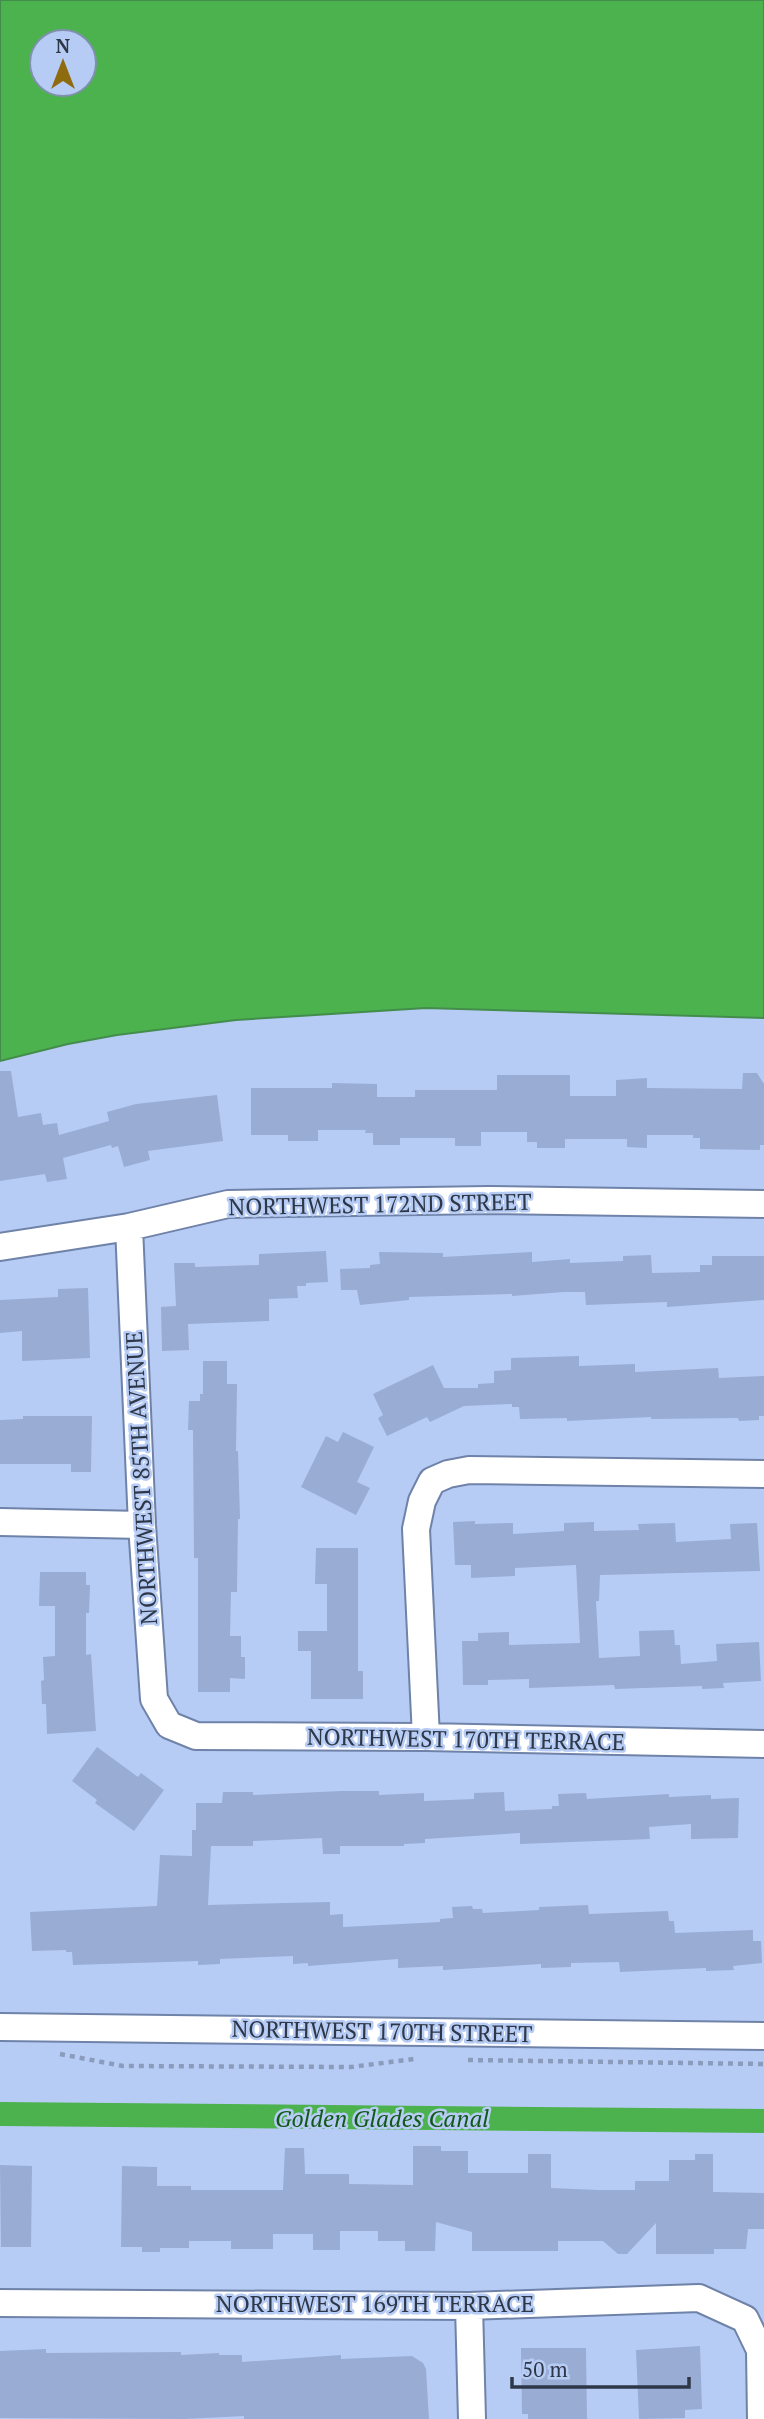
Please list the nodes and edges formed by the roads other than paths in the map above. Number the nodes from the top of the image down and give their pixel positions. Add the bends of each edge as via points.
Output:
1 (764, 1205) edge
2 (129, 1227) junction
3 (0, 1247) edge
4 (764, 1474) edge
5 (0, 1522) edge
6 (142, 1525) junction
7 (169, 1725) joint
8 (426, 1737) junction
9 (764, 1744) edge
10 (0, 2027) edge
11 (764, 2036) edge
12 (0, 2303) edge
13 (469, 2305) junction
14 (472, 2419) edge
15 (761, 2419) edge

1 - 2 street, NORTHWEST 172ND STREET via 489,1200 228,1204
2 - 3 street, NORTHWEST 172ND STREET
2 - 6 street, NORTHWEST 85TH AVENUE
4 - 8 street via 469,1470 432,1481 416,1529
5 - 6 street
6 - 7 street, NORTHWEST 85TH AVENUE via 154,1699
7 - 8 street, NORTHWEST 170TH TERRACE via 196,1736
8 - 9 street, NORTHWEST 170TH TERRACE
10 - 11 street, NORTHWEST 170TH STREET
12 - 13 street, NORTHWEST 169TH TERRACE
13 - 14 street
13 - 15 street, NORTHWEST 169TH TERRACE via 699,2298 745,2319 760,2350

